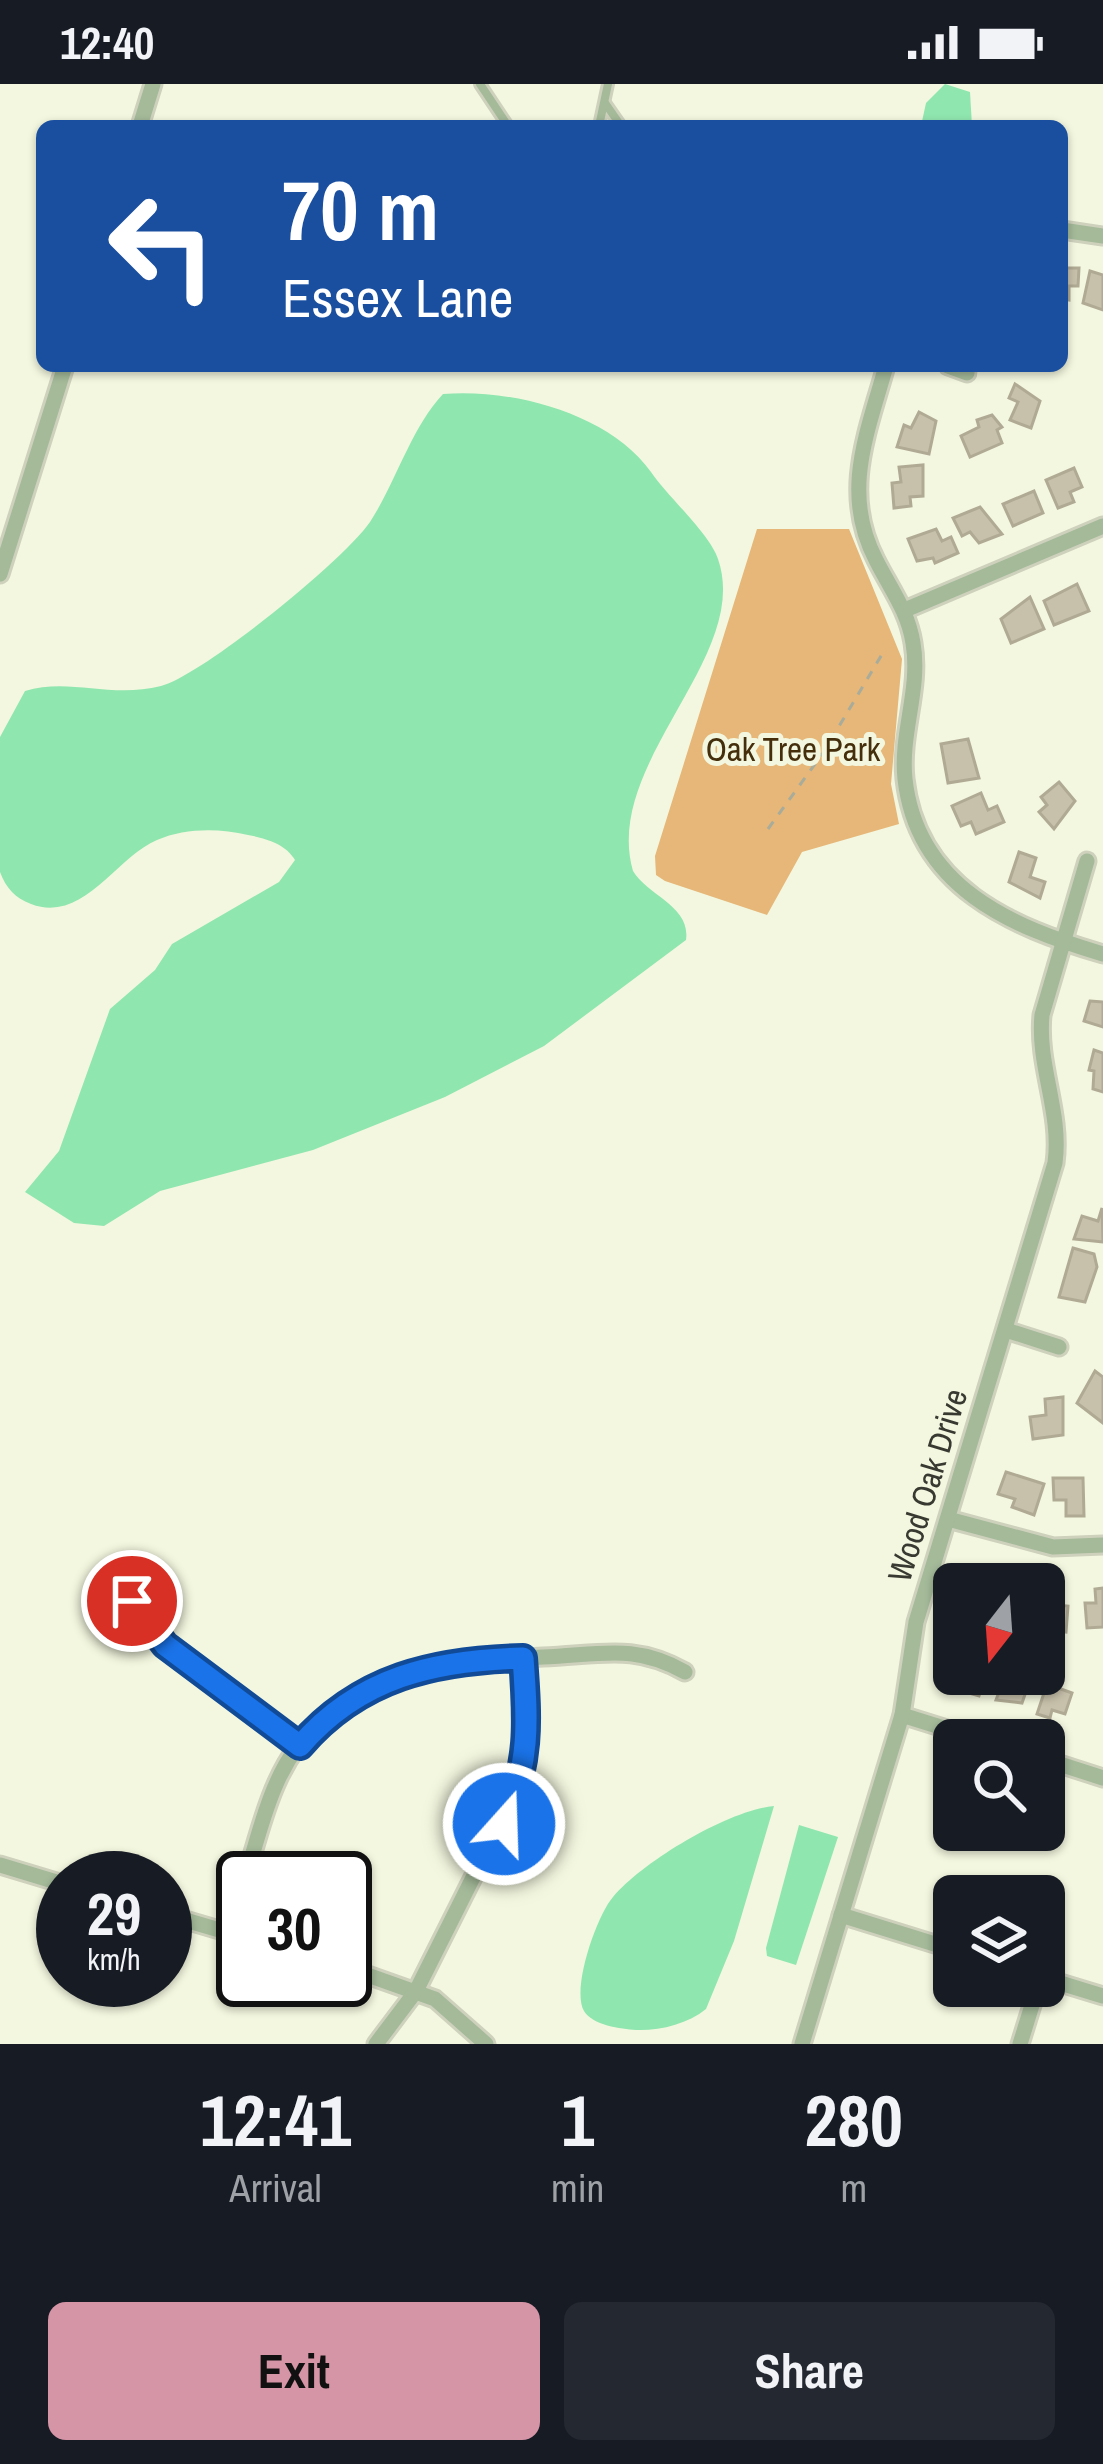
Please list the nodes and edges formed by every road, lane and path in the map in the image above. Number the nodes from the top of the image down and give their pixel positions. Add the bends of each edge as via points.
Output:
1 (153, 84) edge
2 (480, 84) edge
3 (608, 84) edge
4 (604, 101) junction
5 (142, 120) edge
6 (504, 120) edge
7 (600, 120) edge
8 (617, 120) edge
9 (1068, 231) edge
10 (1103, 236) edge
11 (63, 372) edge
12 (884, 372) edge
13 (8, 521) edge
14 (1103, 526) edge
15 (0, 574) edge
16 (904, 610) junction
17 (884, 651) dead end
18 (768, 829) dead end
19 (1087, 861) dead end
20 (1064, 941) junction
21 (1103, 954) edge
22 (1006, 1330) junction
23 (1059, 1347) dead end
24 (948, 1519) junction
25 (1103, 1545) edge
26 (132, 1601) dead end
27 (523, 1658) junction
28 (685, 1672) dead end
29 (902, 1715) junction
30 (933, 1725) edge
31 (300, 1746) junction
32 (1065, 1766) edge
33 (1103, 1778) edge
34 (254, 1851) edge
35 (0, 1865) edge
36 (36, 1876) edge
37 (841, 1915) junction
38 (933, 1943) edge
39 (372, 1976) edge
40 (1065, 1984) edge
41 (416, 1991) junction
42 (1103, 1996) edge
43 (1031, 2007) edge
44 (376, 2044) edge
45 (486, 2044) edge
46 (802, 2044) edge
47 (1020, 2044) edge

1 - 5 street
2 - 6 lane
3 - 4 lane
4 - 7 lane
4 - 8 lane
9 - 10 street
11 - 13 street
12 - 16 street via 855,482 858,519
13 - 15 street
14 - 16 street
16 - 20 street via 916,683 904,778 928,850 980,904
17 - 18 path
19 - 20 street, Wood Oak Drive
20 - 21 street
20 - 22 street, Wood Oak Drive via 1040,1033 1057,1114 1055,1163
22 - 23 street
22 - 24 street, Wood Oak Drive
24 - 25 street via 1053,1547
24 - 29 street, Wood Oak Drive via 916,1622
26 - 31 street via 165,1645
27 - 28 street via 650,1652
27 - 31 street via 435,1664 383,1681
27 - 41 street via 523,1778
29 - 30 street
29 - 37 street, Wood Oak Drive
31 - 34 street via 276,1783
32 - 33 street
35 - 36 street
37 - 38 street
37 - 46 street, Wood Oak Drive
39 - 41 street
40 - 42 street
41 - 44 street
41 - 45 street via 454,2011
43 - 47 street

